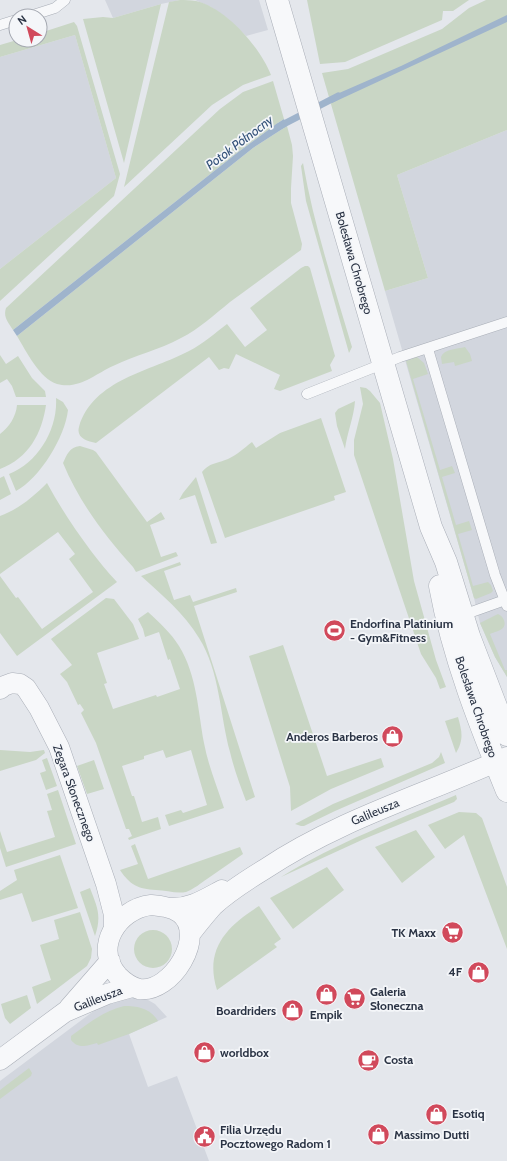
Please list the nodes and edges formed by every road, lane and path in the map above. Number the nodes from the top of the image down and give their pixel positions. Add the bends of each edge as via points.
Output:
1 (65, 0) edge
2 (277, 0) edge
3 (48, 10) edge
4 (507, 322) edge
5 (428, 349) junction
6 (384, 364) junction
7 (307, 394) dead end
8 (431, 526) junction
9 (506, 603) edge
10 (463, 615) junction
11 (0, 689) edge
12 (501, 709) edge
13 (507, 735) edge
14 (501, 759) edge
15 (507, 791) edge
16 (249, 880) junction
17 (106, 884) junction
18 (142, 906) junction
19 (170, 908) junction
20 (114, 927) junction
21 (190, 934) junction
22 (110, 961) junction
23 (132, 987) junction
24 (65, 1012) junction
25 (0, 1060) edge

1 - 3 lane
2 - 6 street, Bolesława Chrobrego
4 - 5 lane
5 - 6 lane
5 - 9 lane via 495,575
6 - 7 lane
6 - 8 street, Bolesława Chrobrego
8 - 10 street, Bolesława Chrobrego
8 - 14 street, Bolesława Chrobrego via 441,591 452,639 468,689
9 - 10 lane
10 - 12 street, Bolesława Chrobrego
11 - 17 street, Zegara Słonecznego via 12,683 20,684 26,688 39,708 63,755
12 - 13 street, Bolesława Chrobrego
14 - 15 street, Bolesława Chrobrego
14 - 16 street, Galileusza via 334,830 292,852
16 - 19 street, Galileusza via 230,886 193,905
16 - 21 street, Galileusza via 214,906
17 - 18 street via 122,898
17 - 20 street, Zegara Słonecznego via 114,915
18 - 19 street
18 - 20 street via 127,914
19 - 21 street via 184,917
20 - 22 street via 108,947
21 - 23 street via 182,961 169,978 152,988
22 - 23 street via 116,974
22 - 24 street, Galileusza
23 - 24 street, Galileusza via 107,994
24 - 25 street, Galileusza

